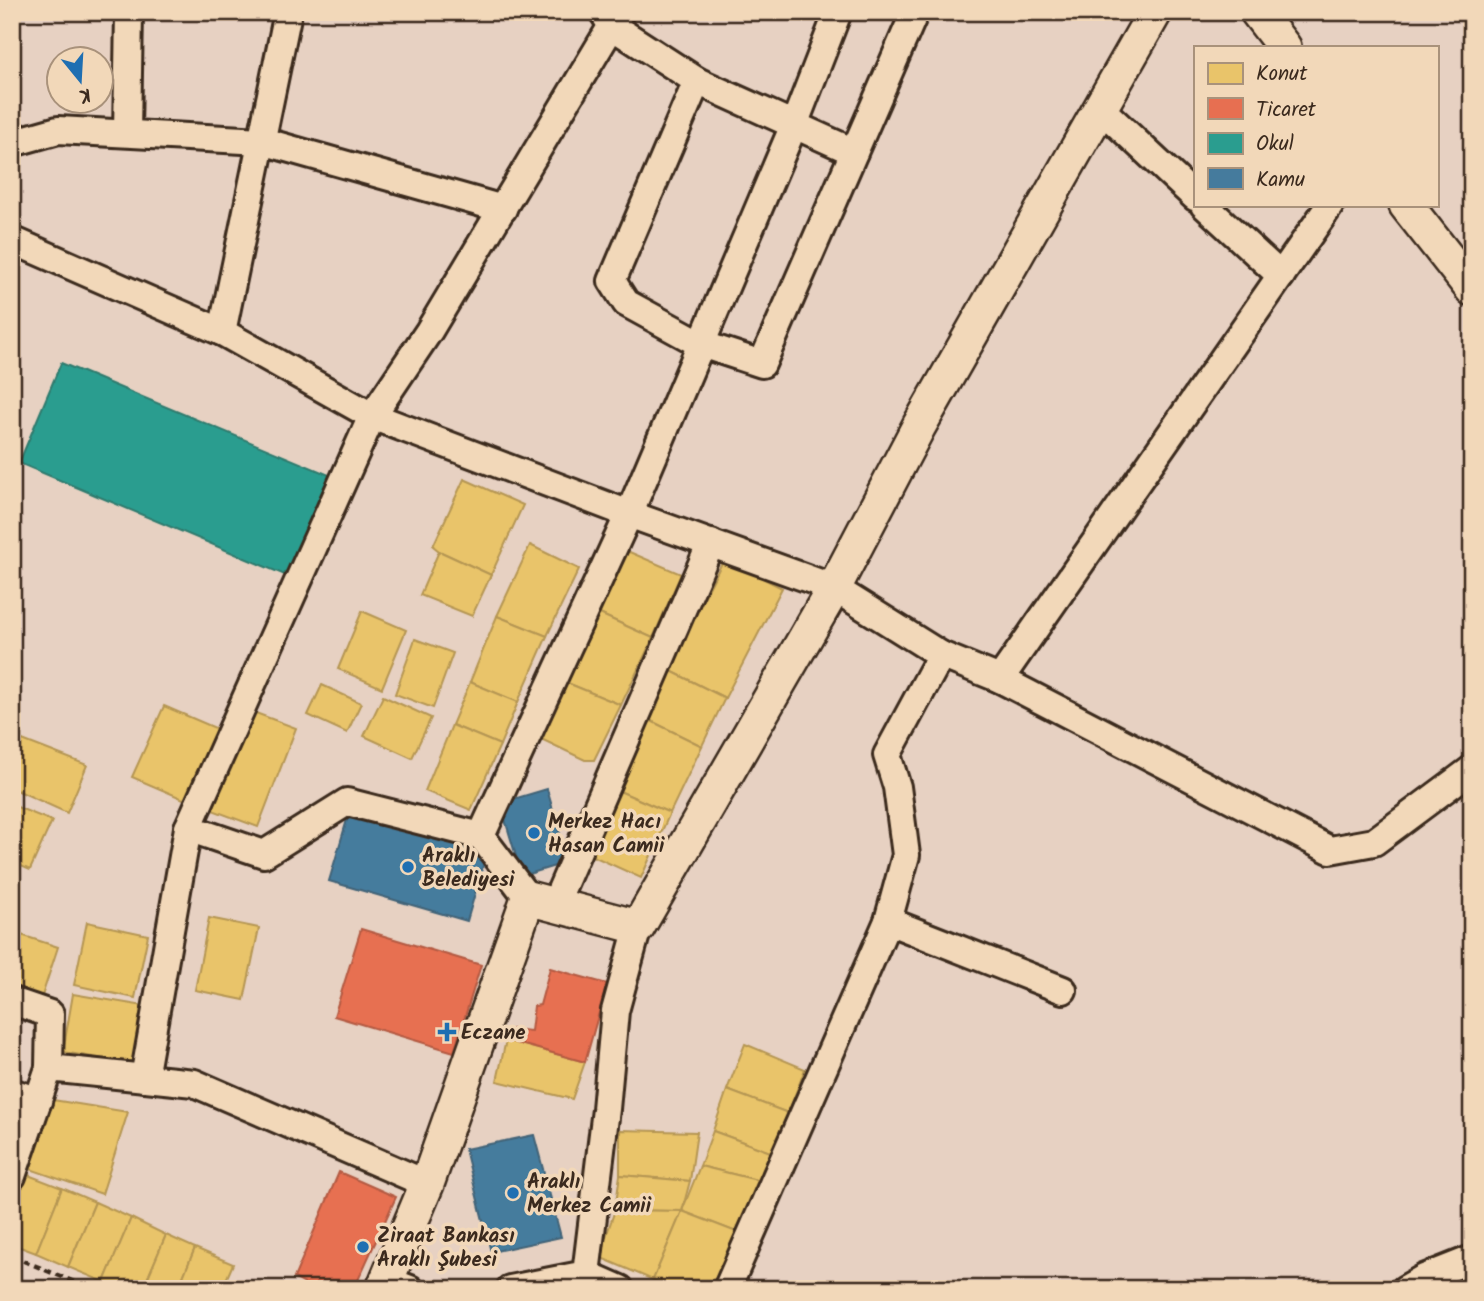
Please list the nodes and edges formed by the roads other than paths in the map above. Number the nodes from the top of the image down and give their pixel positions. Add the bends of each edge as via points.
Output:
1 (129, 12) edge
2 (288, 12) edge
3 (838, 12) edge
4 (915, 12) edge
5 (1156, 12) edge
6 (1256, 12) edge
7 (612, 17) edge
8 (1283, 46) edge
9 (697, 81) junction
10 (1100, 108) junction
11 (794, 125) junction
12 (127, 133) junction
13 (262, 141) junction
14 (12, 143) edge
15 (854, 152) junction
16 (1194, 196) edge
17 (1205, 206) edge
18 (1328, 206) edge
19 (1407, 206) edge
20 (503, 209) junction
21 (12, 240) edge
22 (1281, 276) junction
23 (1472, 289) edge
24 (222, 332) junction
25 (701, 344) junction
26 (372, 416) junction
27 (629, 514) junction
28 (710, 543) junction
29 (834, 588) junction
30 (942, 655) junction
31 (1000, 679) junction
32 (1472, 769) edge
33 (188, 828) junction
34 (481, 836) junction
35 (541, 901) junction
36 (888, 921) junction
37 (638, 927) junction
38 (1063, 990) dead end
39 (12, 1001) edge
40 (49, 1069) junction
41 (144, 1078) junction
42 (12, 1092) edge
43 (38, 1101) junction
44 (12, 1176) edge
45 (427, 1184) junction
46 (1472, 1259) edge
47 (586, 1274) junction
48 (393, 1286) edge
49 (510, 1289) edge
50 (620, 1289) edge
51 (727, 1289) edge
52 (1405, 1289) edge

1 - 12 street
2 - 13 street
3 - 11 street
4 - 15 street
5 - 10 street
6 - 8 street
7 - 9 street
7 - 20 street
9 - 11 street
9 - 25 street via 612,281 626,303
10 - 16 street
10 - 29 street via 919,426
11 - 15 street
11 - 25 street
12 - 13 street
12 - 14 street via 58,130
13 - 20 street
13 - 24 street
15 - 25 street via 761,364
17 - 22 street
18 - 22 street
19 - 23 street
20 - 26 street
21 - 24 street
22 - 31 street
24 - 26 street
25 - 27 street
26 - 27 street
26 - 33 street
27 - 28 street
27 - 34 street
28 - 29 street
28 - 35 street
29 - 30 street
29 - 37 street
30 - 31 street
30 - 36 street via 887,755 897,787 906,855
31 - 32 street via 1330,850 1374,842
33 - 34 street via 264,854 347,803
33 - 41 street
34 - 35 street
35 - 37 street
35 - 45 street
36 - 38 street
36 - 51 street
37 - 47 street via 615,1011
39 - 40 street via 50,1014
40 - 41 street
40 - 43 street
41 - 45 street via 194,1083
42 - 43 street
43 - 44 street
45 - 48 street
46 - 52 street
47 - 49 street
47 - 50 street

